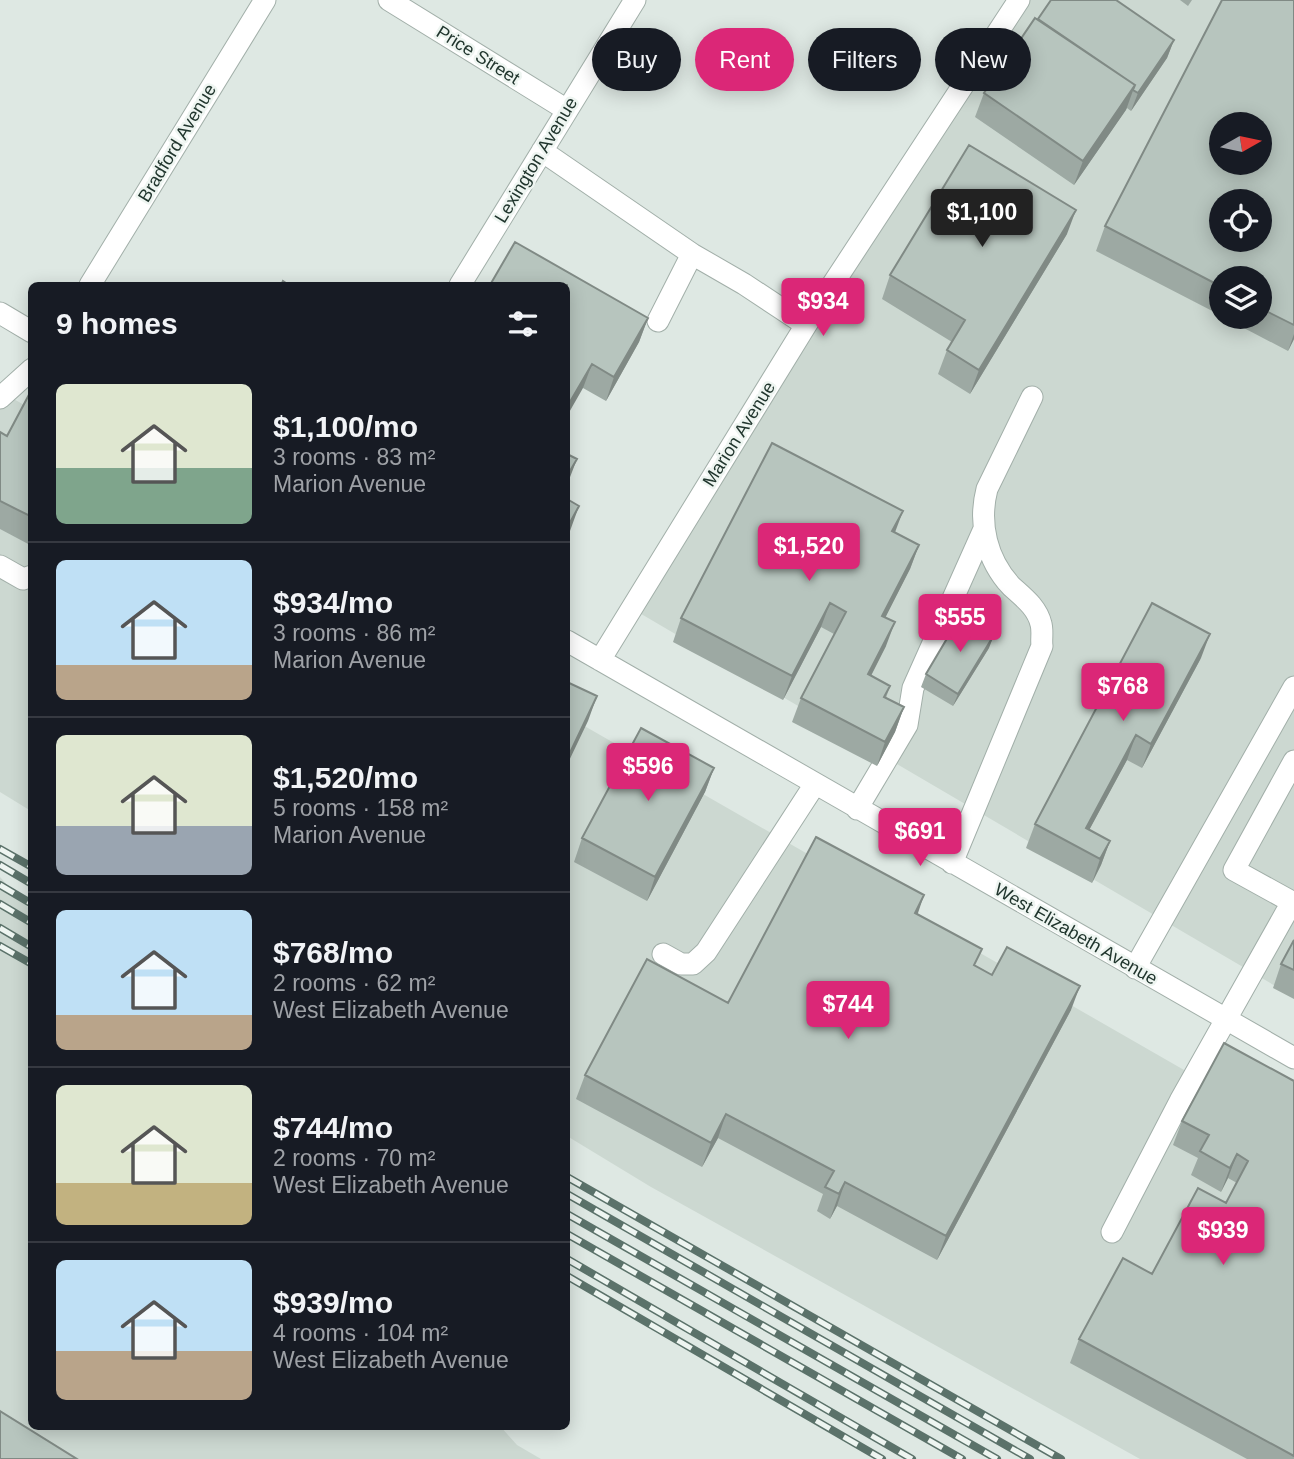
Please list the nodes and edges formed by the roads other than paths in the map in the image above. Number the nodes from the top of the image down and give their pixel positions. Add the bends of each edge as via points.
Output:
1 (265, 0) edge
2 (389, 0) edge
3 (635, 0) edge
4 (1018, 0) edge
5 (566, 110) junction
6 (542, 151) junction
7 (692, 254) junction
8 (92, 282) edge
9 (462, 282) edge
10 (0, 313) edge
11 (658, 321) dead end
12 (806, 326) junction
13 (28, 330) edge
14 (28, 373) edge
15 (1032, 397) dead end
16 (0, 398) edge
17 (984, 529) junction
18 (0, 566) edge
19 (28, 577) edge
20 (570, 643) edge
21 (600, 660) junction
22 (1294, 687) edge
23 (1294, 761) edge
24 (815, 784) junction
25 (857, 808) junction
26 (1201, 852) junction
27 (952, 863) junction
28 (1234, 870) junction
29 (663, 954) dead end
30 (1135, 968) junction
31 (1228, 1020) junction
32 (1294, 1058) edge
33 (1112, 1232) dead end

1 - 8 street, Bradford Avenue
2 - 5 street, Price Street
3 - 5 street, Lexington Avenue
4 - 12 street, Marion Avenue
5 - 6 street, Lexington Avenue
6 - 7 street
6 - 9 street, Lexington Avenue
7 - 11 street
7 - 12 street
10 - 13 street
12 - 21 street, Marion Avenue
14 - 16 street
15 - 17 street via 987,489
17 - 25 street via 913,688 907,725
17 - 27 street via 997,569 1034,609 1042,646
18 - 19 street
20 - 21 street, West Elizabeth Avenue
21 - 24 street, West Elizabeth Avenue
22 - 26 street
23 - 28 street
24 - 25 street, West Elizabeth Avenue
24 - 29 street via 706,952 693,964 681,964
25 - 27 street, West Elizabeth Avenue
26 - 28 street
26 - 30 street
27 - 30 street, West Elizabeth Avenue
28 - 31 street via 1292,902
30 - 31 street, West Elizabeth Avenue
31 - 32 street, West Elizabeth Avenue
31 - 33 street

